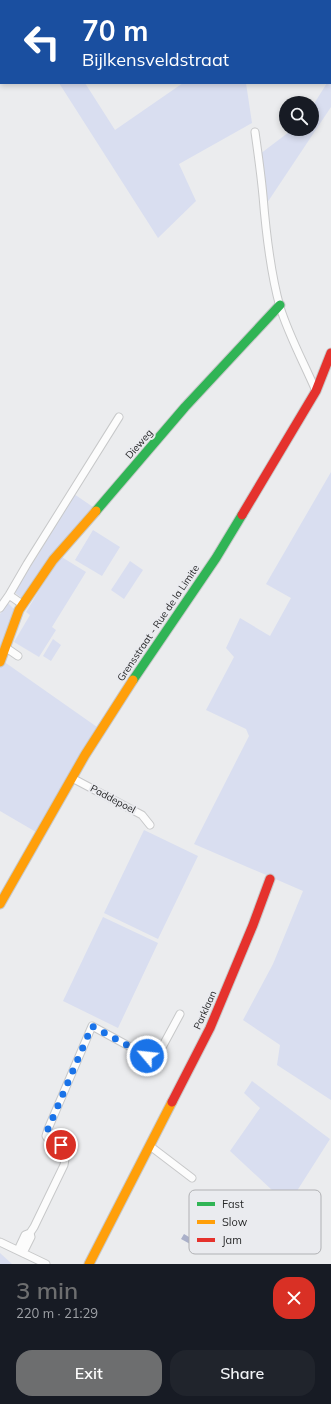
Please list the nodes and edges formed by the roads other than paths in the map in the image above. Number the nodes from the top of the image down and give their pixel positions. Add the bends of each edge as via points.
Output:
1 (255, 132) dead end
2 (280, 305) junction
3 (331, 353) edge
4 (316, 391) junction
5 (119, 418) dead end
6 (9, 595) junction
7 (22, 604) junction
8 (0, 608) edge
9 (5, 647) junction
10 (18, 656) dead end
11 (0, 662) edge
12 (72, 778) junction
13 (150, 825) dead end
14 (270, 879) dead end
15 (0, 904) edge
16 (180, 1014) dead end
17 (150, 1146) junction
18 (192, 1178) dead end
19 (0, 1242) edge
20 (21, 1251) junction
21 (46, 1264) edge
22 (89, 1264) edge

1 - 2 street via 263,211
2 - 4 street via 296,349
2 - 7 street, Dieweg via 185,407 60,551
3 - 4 street, Grensstraat - Rue de la Limite
4 - 12 street, Grensstraat - Rue de la Limite via 218,555 116,705
5 - 6 street
6 - 7 street
6 - 8 street
7 - 9 street, Dieweg
9 - 10 street
9 - 11 street, Dieweg
12 - 13 street, Paddepoel via 142,815
12 - 15 street, Grensstraat - Rue de la Limite
14 - 17 street, Parklaan via 220,1006
16 - 20 street via 160,1051 157,1053 151,1050 146,1056 92,1026 46,1136 61,1145 66,1142 70,1144 71,1150 66,1153 64,1165 30,1233 25,1235
17 - 18 street
17 - 22 street, Parklaan
19 - 20 street
20 - 21 street

